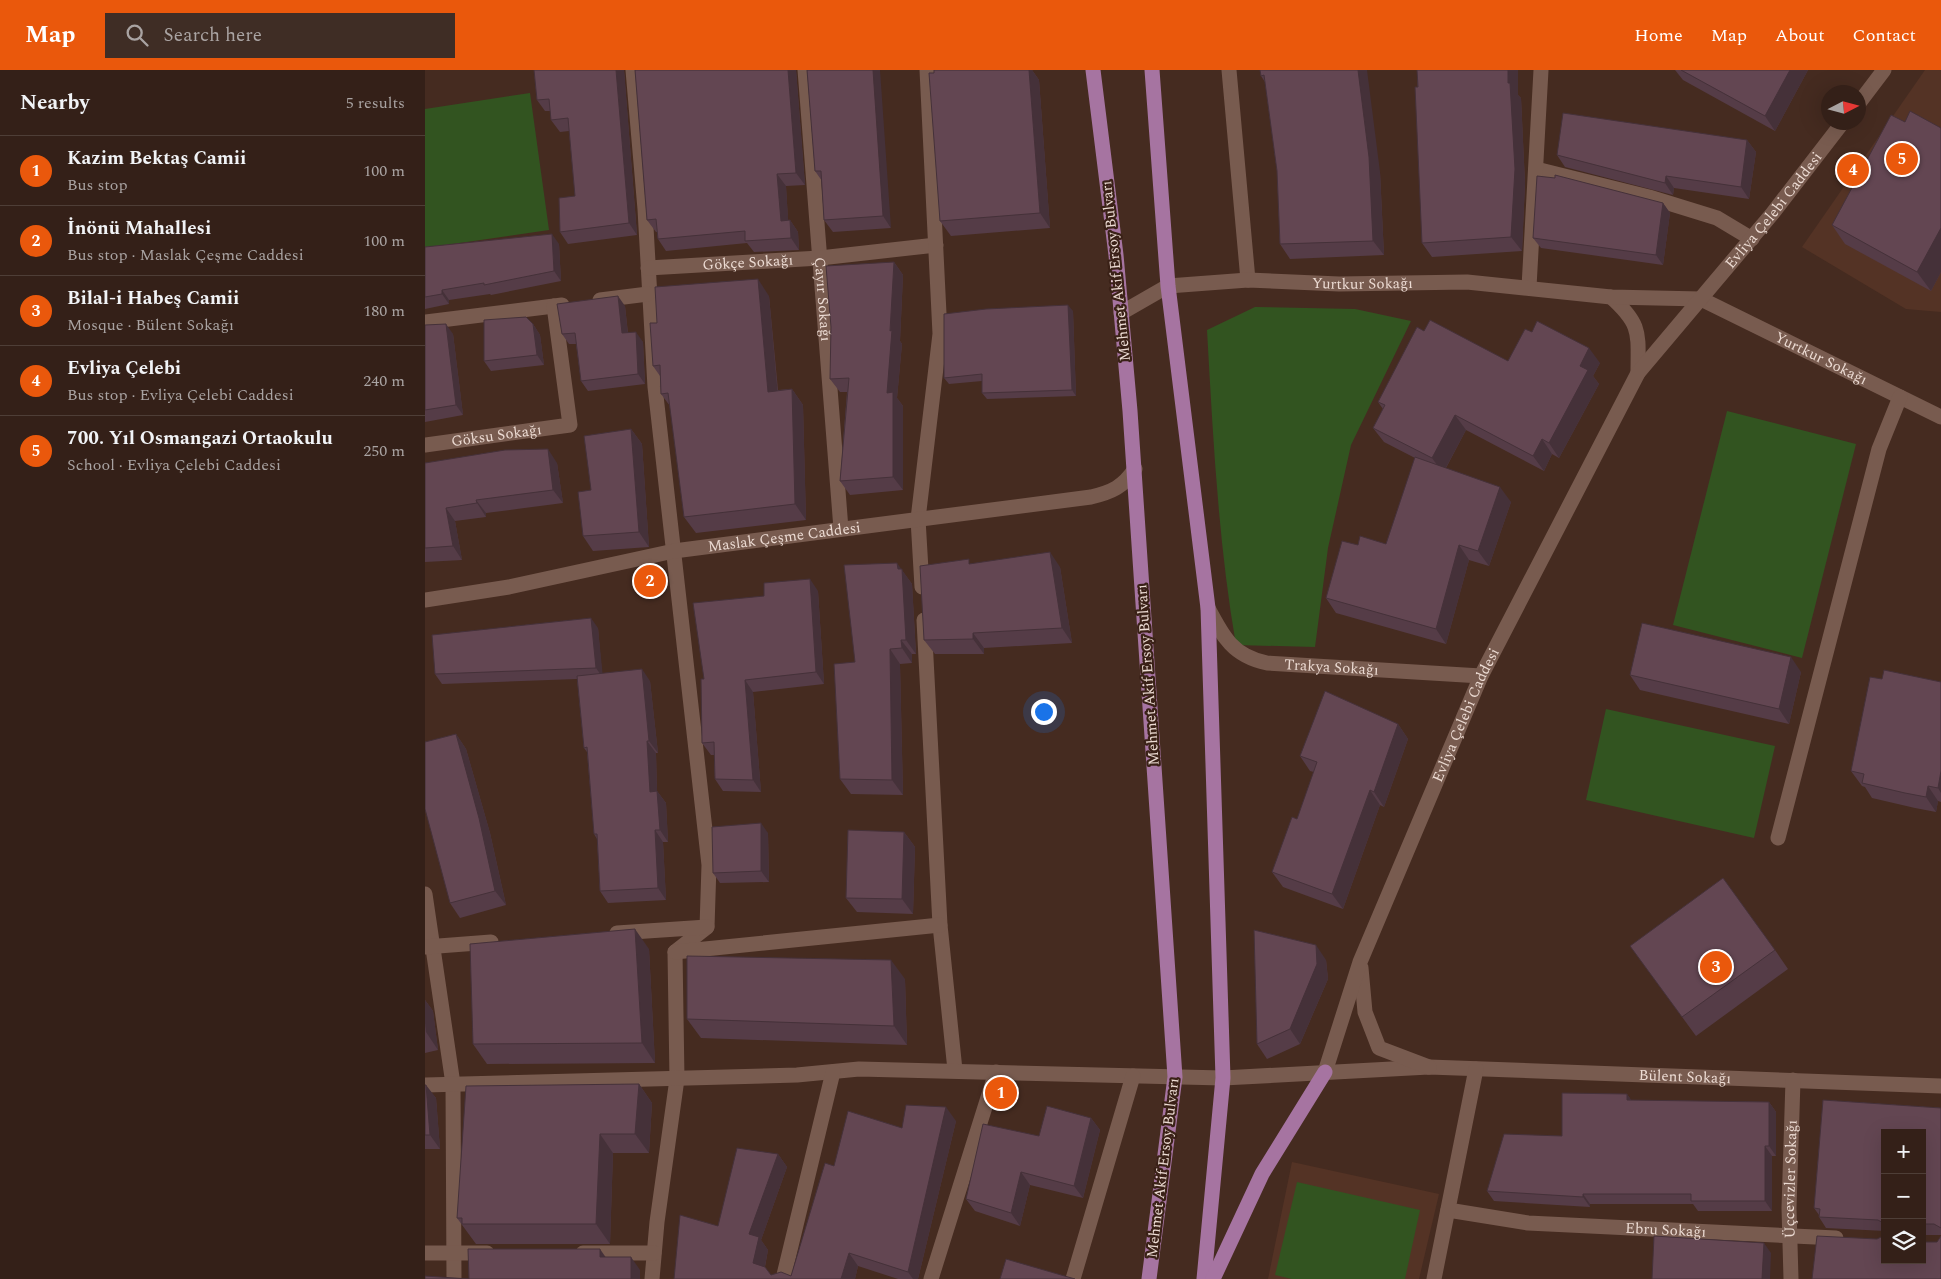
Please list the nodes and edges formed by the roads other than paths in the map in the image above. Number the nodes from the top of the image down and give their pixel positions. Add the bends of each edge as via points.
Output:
1 (633, 70) edge
2 (805, 70) edge
3 (927, 70) edge
4 (1093, 70) edge
5 (1152, 70) edge
6 (1229, 70) edge
7 (1541, 70) edge
8 (1884, 70) edge
9 (1866, 94) edge
10 (1837, 130) edge
11 (1536, 170) junction
12 (1752, 238) junction
13 (936, 245) junction
14 (820, 258) junction
15 (648, 268) junction
16 (1248, 280) junction
17 (1168, 286) junction
18 (1529, 287) junction
19 (648, 294) junction
20 (1611, 297) junction
21 (1701, 298) junction
22 (554, 306) junction
23 (1121, 313) junction
24 (425, 322) edge
25 (1639, 374) junction
26 (1900, 397) junction
27 (1941, 417) edge
28 (425, 445) edge
29 (1135, 469) junction
30 (919, 519) junction
31 (841, 529) junction
32 (674, 551) junction
33 (425, 600) edge
34 (1207, 608) junction
35 (1481, 676) junction
36 (1778, 838) dead end
37 (425, 894) edge
38 (940, 926) junction
39 (707, 927) junction
40 (600, 934) edge
41 (502, 942) edge
42 (429, 947) edge
43 (675, 952) junction
44 (1360, 962) junction
45 (1429, 1068) junction
46 (1476, 1069) junction
47 (955, 1070) junction
48 (833, 1072) junction
49 (996, 1072) junction
50 (1325, 1072) junction
51 (1133, 1076) junction
52 (1175, 1077) junction
53 (677, 1078) junction
54 (1223, 1078) junction
55 (1793, 1080) junction
56 (453, 1084) junction
57 (425, 1085) edge
58 (1941, 1086) edge
59 (1448, 1210) junction
60 (1791, 1235) junction
61 (1847, 1238) edge
62 (425, 1253) edge
63 (453, 1253) junction
64 (501, 1253) edge
65 (568, 1253) edge
66 (654, 1253) junction
67 (454, 1279) edge
68 (652, 1279) edge
69 (783, 1279) edge
70 (931, 1279) edge
71 (1073, 1279) edge
72 (1149, 1279) edge
73 (1204, 1279) edge
74 (1213, 1279) edge
75 (1434, 1279) edge
76 (1791, 1279) edge

1 - 15 street
2 - 14 street, Çayır Sokağı
3 - 13 street
4 - 23 main road, Mehmet Akif Ersoy Bulvarı
5 - 17 main road
6 - 16 street
7 - 11 street
8 - 9 street
10 - 12 street, Evliya Çelebi Caddesi
11 - 12 street via 1649,197 1708,216
11 - 18 street
12 - 21 street, Evliya Çelebi Caddesi
13 - 14 street, Gökçe Sokağı
13 - 30 street via 940,334
14 - 15 street, Gökçe Sokağı
14 - 31 street, Çayır Sokağı
15 - 19 street
16 - 17 street, Yurtkur Sokağı
16 - 18 street, Yurtkur Sokağı via 1339,284 1467,282
17 - 23 street, Yurtkur Sokağı
17 - 34 main road
18 - 20 street, Yurtkur Sokağı
19 - 22 street
19 - 32 street
20 - 21 street
20 - 25 street, Evliya Çelebi Caddesi via 1630,314 1638,331
21 - 25 street, Evliya Çelebi Caddesi
21 - 26 street, Yurtkur Sokağı
22 - 24 street
22 - 28 street, Göksu Sokağı via 570,425
23 - 29 main road, Mehmet Akif Ersoy Bulvarı
25 - 35 street, Evliya Çelebi Caddesi
26 - 27 street, Yurtkur Sokağı
26 - 36 street via 1879,449
29 - 30 street, Maslak Çeşme Caddesi via 1112,492
29 - 52 main road, Mehmet Akif Ersoy Bulvarı
30 - 31 street, Maslak Çeşme Caddesi
30 - 38 street
31 - 32 street, Maslak Çeşme Caddesi
32 - 33 street, Maslak Çeşme Caddesi via 509,587
32 - 39 street via 709,866
34 - 35 street, Trakya Sokağı via 1231,647 1253,660
34 - 54 main road
35 - 44 street, Evliya Çelebi Caddesi
37 - 42 street
38 - 43 street
38 - 47 street
39 - 40 street
39 - 43 street
41 - 42 street
42 - 56 street
43 - 53 street
44 - 45 street via 1365,1012 1379,1048
44 - 50 street, Evliya Çelebi Caddesi
45 - 46 street, Bülent Sokağı
45 - 50 street, Bülent Sokağı
46 - 55 street, Bülent Sokağı
46 - 59 street
47 - 48 street, Bülent Sokağı via 859,1069
47 - 49 street, Bülent Sokağı
48 - 53 street, Bülent Sokağı
48 - 69 street
49 - 51 street, Bülent Sokağı
49 - 70 street
50 - 54 street, Bülent Sokağı
50 - 74 main road via 1262,1174
51 - 52 street, Bülent Sokağı
51 - 71 street
52 - 54 street, Bülent Sokağı
52 - 72 main road, Mehmet Akif Ersoy Bulvarı
53 - 56 street, Bülent Sokağı
53 - 66 street
54 - 73 main road
55 - 58 street, Bülent Sokağı
55 - 60 street, Üçcevizler Sokağı
56 - 57 street, Bülent Sokağı
56 - 63 street
59 - 60 street, Ebru Sokağı via 1528,1222
59 - 75 street
60 - 61 street, Ebru Sokağı
60 - 76 street, Üçcevizler Sokağı
62 - 63 street
63 - 64 street
63 - 67 street
65 - 66 street
66 - 68 street

